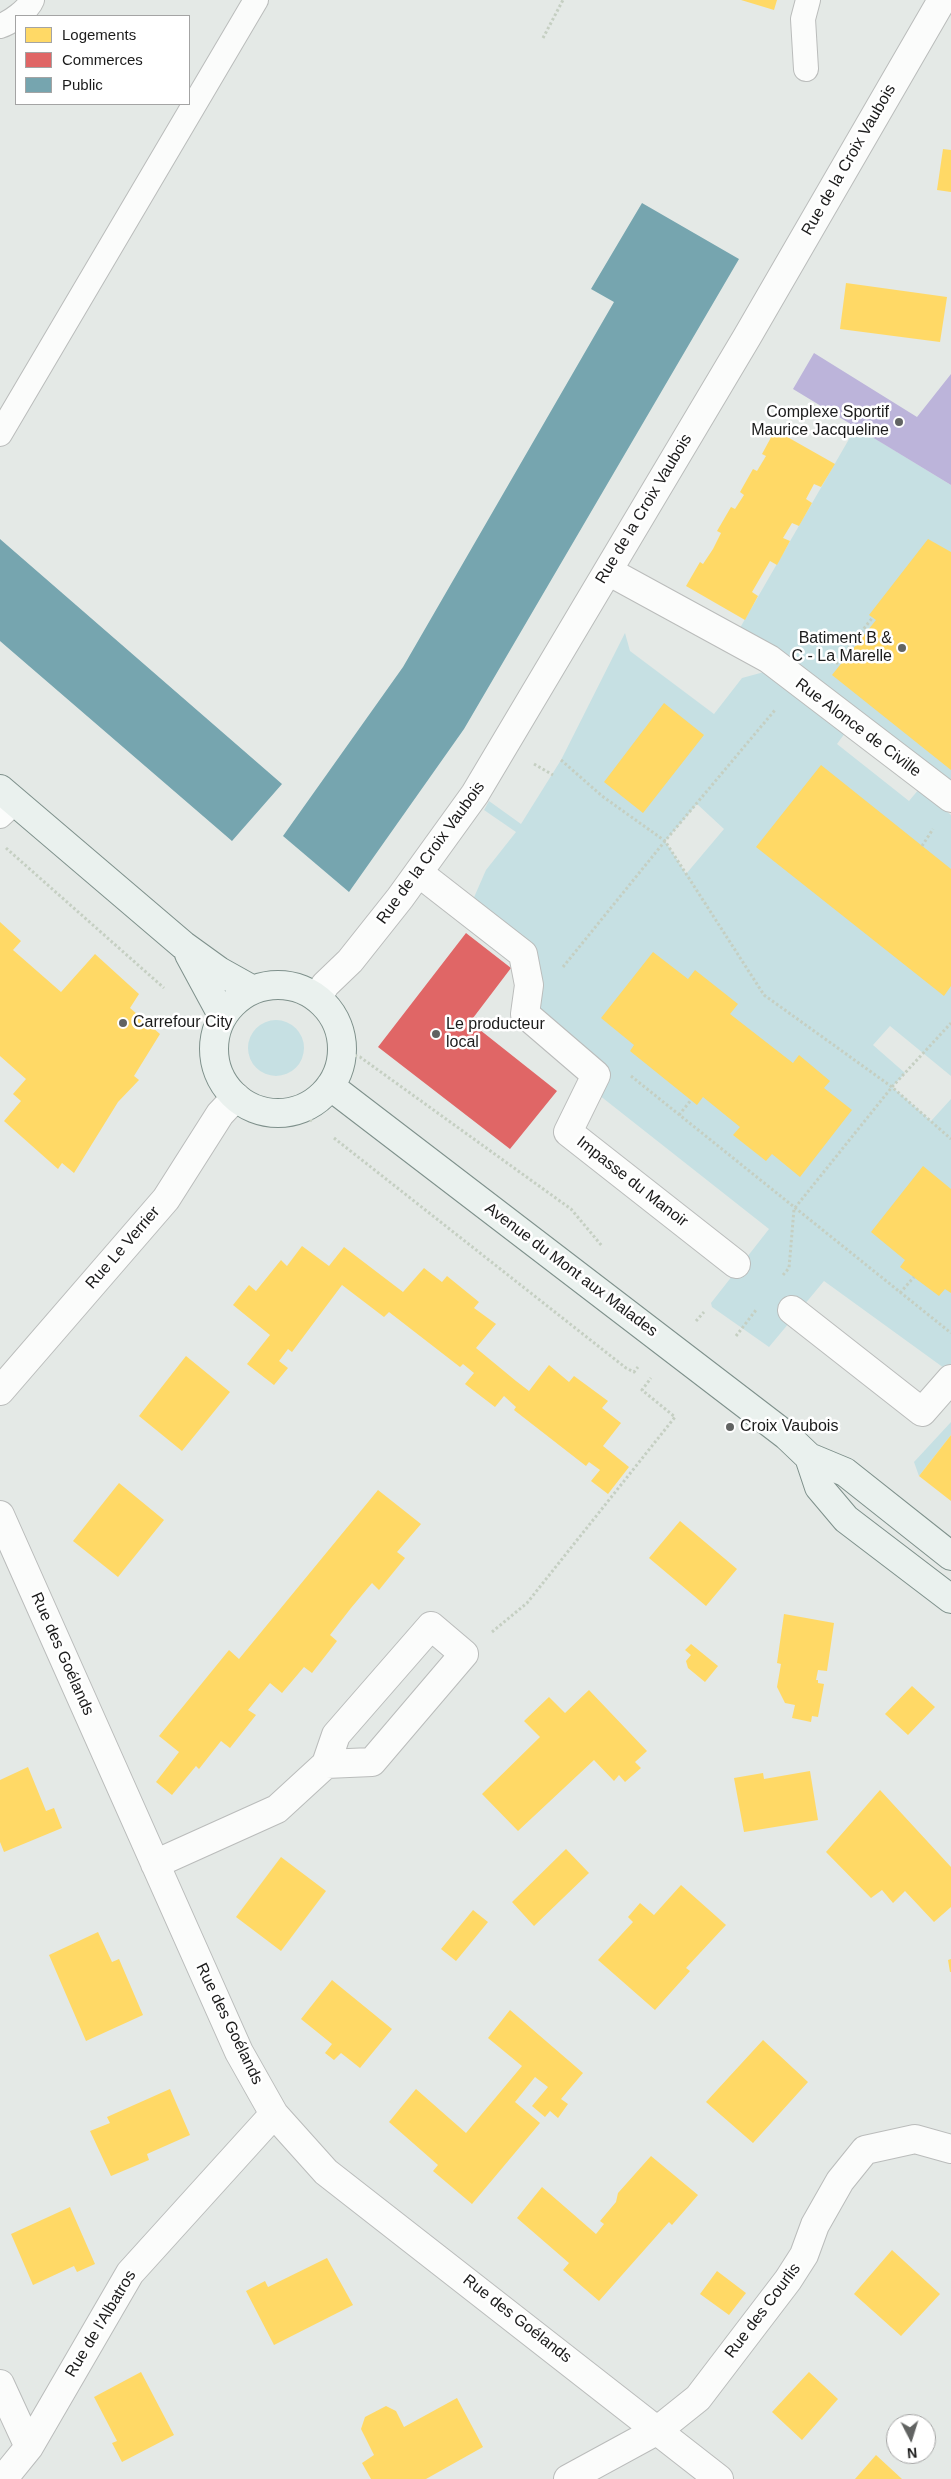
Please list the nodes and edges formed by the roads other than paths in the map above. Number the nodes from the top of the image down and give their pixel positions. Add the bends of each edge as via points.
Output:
1 (32, 0) edge
2 (256, 0) edge
3 (808, 0) edge
4 (942, 0) edge
5 (19, 15) edge
6 (15, 18) edge
7 (0, 26) edge
8 (806, 69) dead end
9 (0, 434) edge
10 (608, 571) junction
11 (951, 798) edge
12 (5, 802) edge
13 (419, 873) junction
14 (183, 945) junction
15 (253, 990) junction
16 (318, 998) junction
17 (222, 1015) junction
18 (330, 1086) junction
19 (236, 1097) junction
20 (736, 1264) dead end
21 (792, 1310) dead end
22 (9, 1371) edge
23 (951, 1378) edge
24 (0, 1391) edge
25 (810, 1457) junction
26 (0, 1515) edge
27 (951, 1556) edge
28 (951, 1599) edge
29 (326, 1764) junction
30 (156, 1864) junction
31 (274, 2114) junction
32 (951, 2149) edge
33 (0, 2384) edge
34 (658, 2430) junction
35 (29, 2447) junction
36 (3, 2479) edge
37 (568, 2479) edge
38 (719, 2479) edge

1 - 5 lane
2 - 9 lane
3 - 8 lane via 803,19
4 - 10 street, Rue de la Croix Vaubois
6 - 7 lane
10 - 11 street, Rue Alonce de Civille via 769,659
10 - 13 street, Rue de la Croix Vaubois via 475,794
12 - 14 street
13 - 16 street, Rue de la Croix Vaubois via 350,961 325,985
13 - 20 street, Impasse du Manoir via 523,954 529,985 525,1014 596,1075 568,1132
14 - 15 street
14 - 17 street
15 - 16 street via 281,984 300,988
15 - 17 street via 234,1000
16 - 18 street via 338,1025 343,1052 339,1072
17 - 19 street via 216,1028 213,1050 217,1071 228,1091
18 - 19 street via 314,1103 298,1111 279,1114 261,1112
18 - 25 street, Avenue du Mont aux Malades via 787,1436
19 - 22 street, Rue Le Verrier via 220,1114 166,1199
21 - 23 street via 922,1412
22 - 24 street, Rue Le Verrier
25 - 27 street, Avenue du Mont aux Malades via 845,1472
25 - 28 street via 819,1487 846,1519
26 - 30 street, Rue des Goélands
29 - 29 street via 336,1735 431,1626 464,1654 372,1762
29 - 30 street via 277,1809
30 - 31 street, Rue des Goélands via 239,2052
31 - 34 street, Rue des Goélands via 326,2172
31 - 35 street, Rue de l'Albatros via 130,2273
32 - 34 street, Rue des Courlis via 915,2139 865,2150 840,2181 814,2225 804,2255 788,2280 698,2398
33 - 35 street
34 - 37 street, Rue des Courlis
34 - 38 street, Rue des Goélands
35 - 36 street, Rue de l'Albatros

